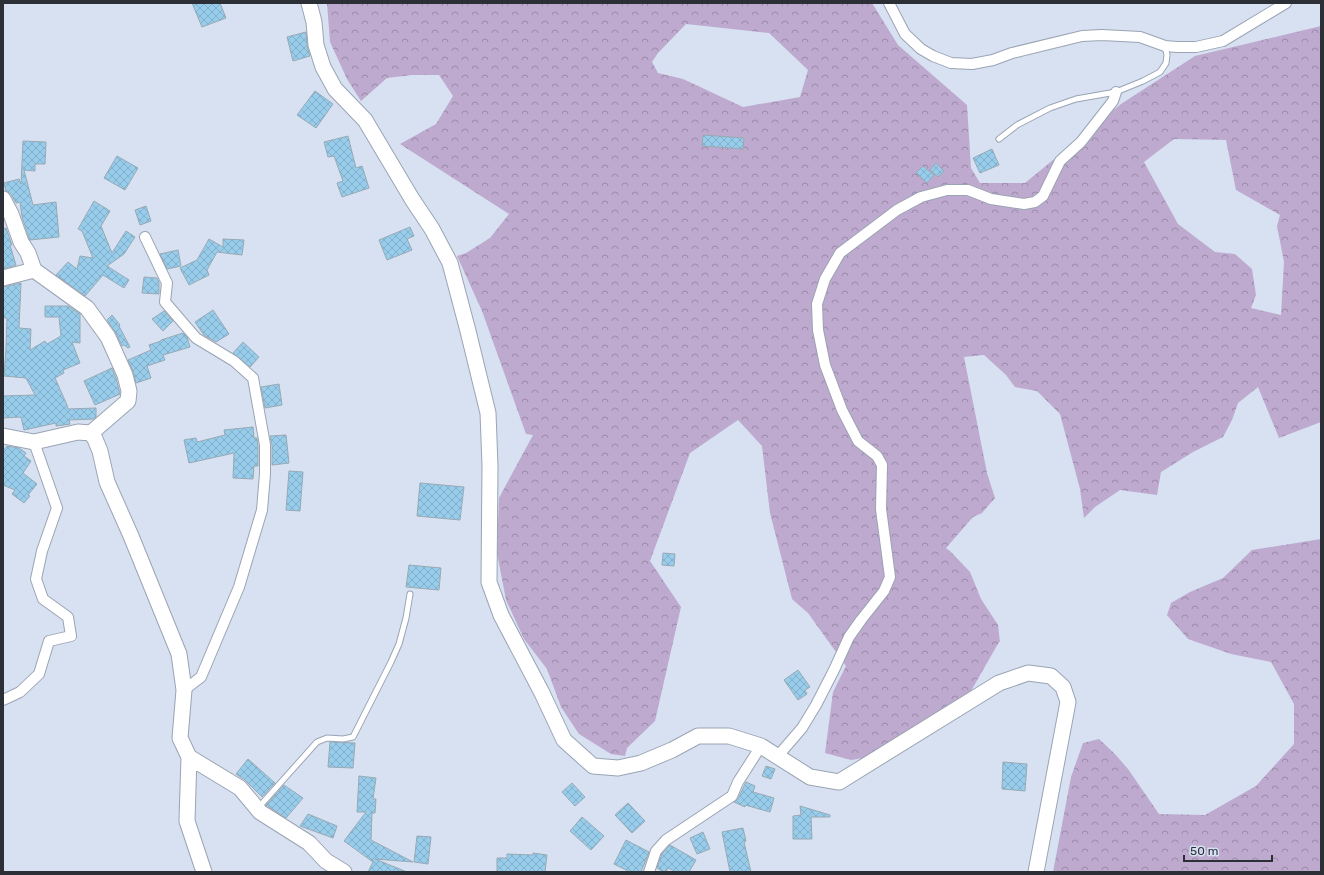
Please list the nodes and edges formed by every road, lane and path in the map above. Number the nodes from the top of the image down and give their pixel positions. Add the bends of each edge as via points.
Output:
1 (309, 3) edge
2 (889, 3) edge
3 (1286, 3) edge
4 (1165, 46) junction
5 (1116, 92) junction
6 (999, 139) dead end
7 (3, 199) edge
8 (146, 237) dead end
9 (34, 270) junction
10 (3, 278) edge
11 (90, 433) junction
12 (3, 436) edge
13 (34, 442) junction
14 (410, 594) dead end
15 (184, 690) junction
16 (3, 700) edge
17 (761, 746) junction
18 (189, 757) junction
19 (777, 757) junction
20 (257, 808) junction
21 (204, 872) edge
22 (344, 872) edge
23 (649, 872) edge
24 (1036, 872) edge

1 - 17 street via 316,45 323,67 335,89 365,120 450,263 488,413 489,582 501,615 564,740 593,766 618,768 641,763 698,736 729,736
2 - 4 street via 905,34 921,50 951,63 972,64 993,60 1082,36 1140,37
3 - 4 street via 1223,41 1196,47
4 - 5 lane via 1166,63 1160,72
5 - 6 lane via 1076,99 1050,108 1017,125
5 - 19 street via 1113,102 1081,142 1060,161 1043,196 1035,202 1024,204 991,199 968,190 946,190 921,197 897,210 840,253 825,280 817,304 818,330 826,365 842,410 858,441 878,456 882,465 881,510 890,577 884,591 849,637 802,728
7 - 9 street
8 - 15 street via 167,283 166,302 196,338 234,361 253,378 265,445 266,474 262,510 239,587 201,677
9 - 10 street
9 - 11 street via 87,308 108,337 125,375 129,391 128,401
11 - 13 street via 78,432
11 - 15 street via 100,451 107,482 179,654
12 - 13 street
13 - 16 street via 57,508 42,551 36,579 43,599 68,617 71,636 49,641 39,674 20,692
14 - 20 lane via 399,644 353,737 327,738 317,742
15 - 18 street via 180,738
17 - 19 street
17 - 23 street via 732,796 666,840 656,851
18 - 20 street via 240,788
18 - 21 street via 187,821
19 - 24 street via 810,777 839,782 999,683 1028,672 1051,676 1063,687 1068,702
20 - 22 street via 309,843 326,861

